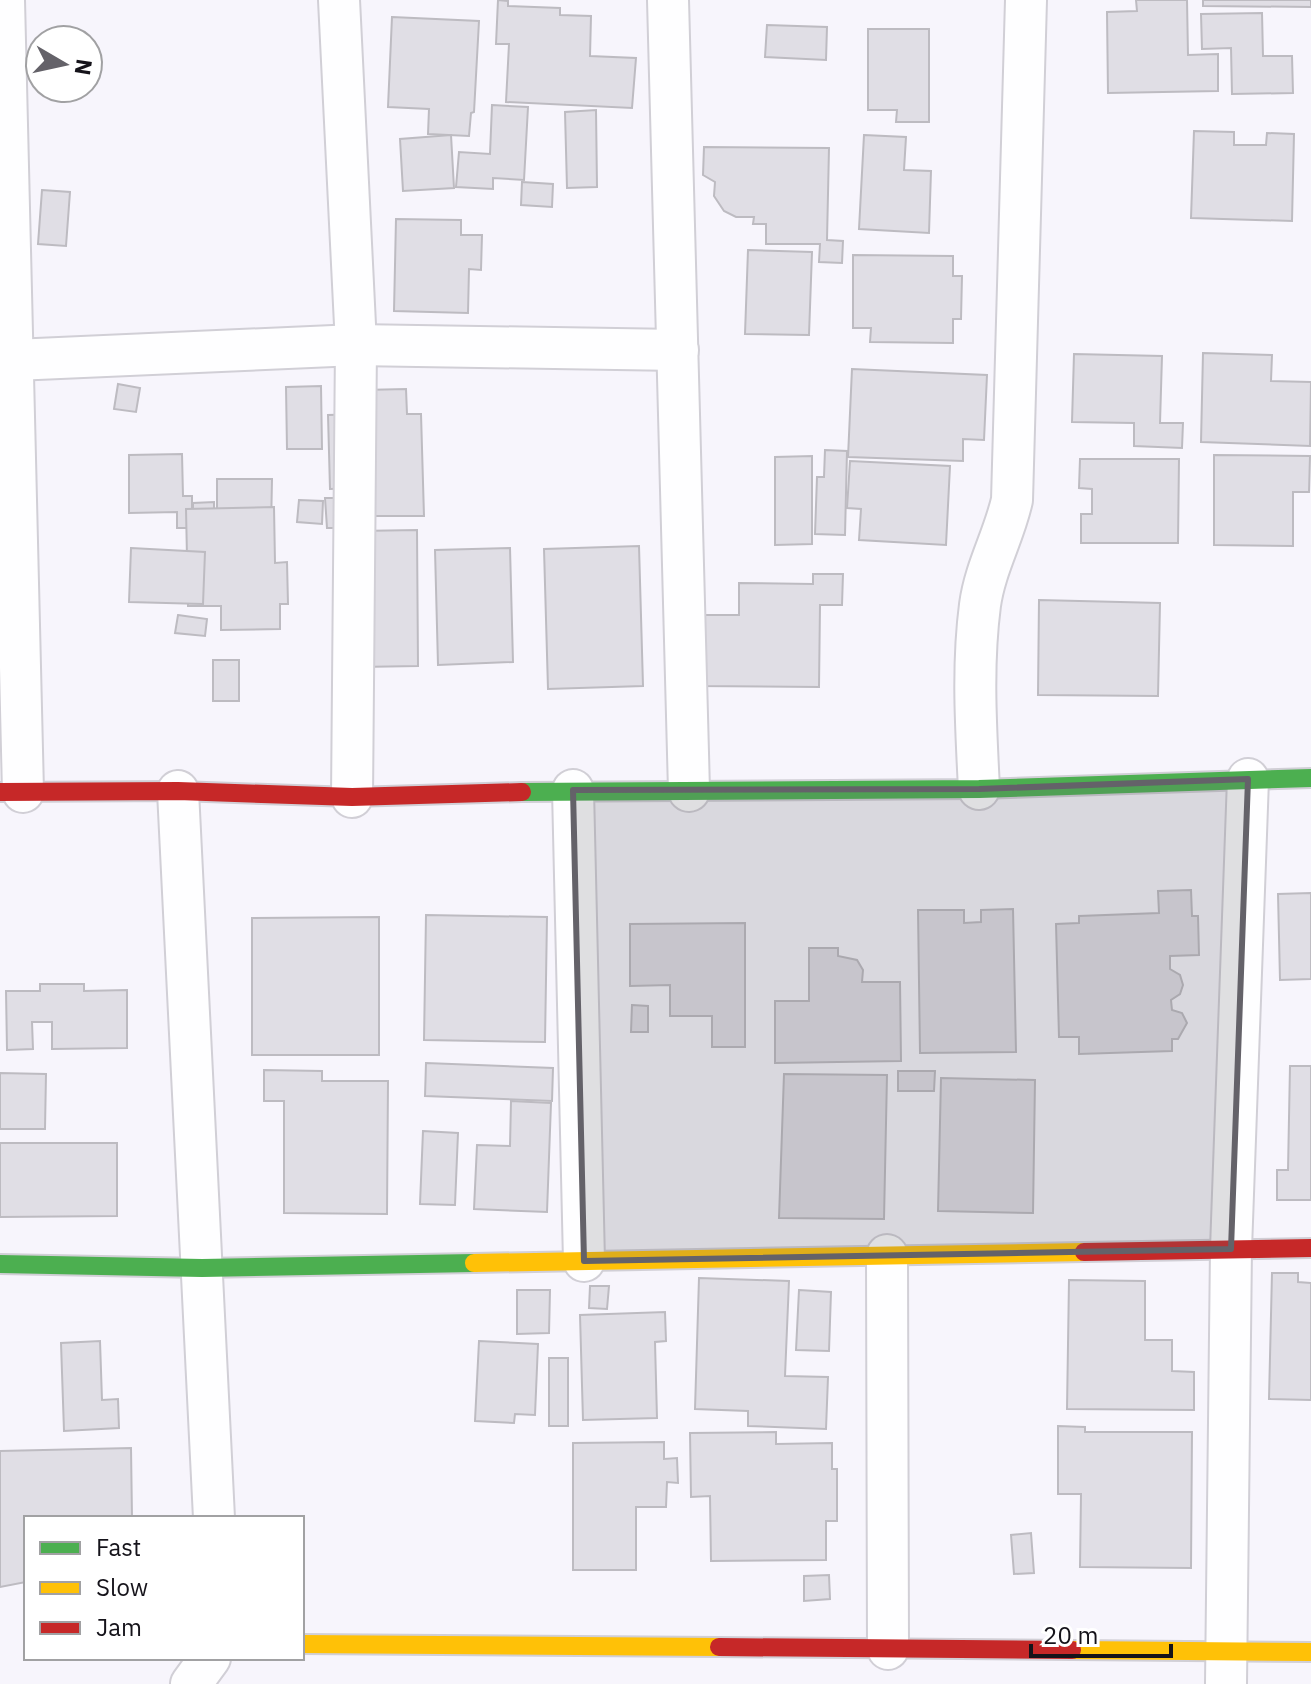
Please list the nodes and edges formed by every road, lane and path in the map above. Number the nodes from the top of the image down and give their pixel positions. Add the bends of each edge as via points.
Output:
1 (4, 0) edge
2 (339, 0) edge
3 (668, 0) edge
4 (1026, 0) edge
5 (356, 345) junction
6 (678, 350) junction
7 (14, 360) junction
8 (1311, 778) edge
9 (1248, 779) junction
10 (979, 789) junction
11 (573, 790) junction
12 (178, 791) junction
13 (689, 791) junction
14 (12, 792) edge
15 (352, 797) junction
16 (1311, 1248) edge
17 (1231, 1249) junction
18 (887, 1255) junction
19 (584, 1261) junction
20 (0, 1264) edge
21 (202, 1268) junction
22 (214, 1516) edge
23 (304, 1644) edge
24 (888, 1649) junction
25 (1311, 1652) edge
26 (209, 1660) edge
27 (220, 1660) edge
28 (1226, 1668) edge
29 (191, 1684) edge
30 (220, 1684) edge

1 - 7 street
2 - 5 street
3 - 6 street
4 - 10 street via 1012,500 980,604 974,700
5 - 6 street
5 - 7 street
5 - 15 street
6 - 13 street
7 - 14 street
8 - 9 street
9 - 10 street
9 - 17 street
10 - 13 street
11 - 13 street
11 - 15 street
11 - 19 street
12 - 14 street
12 - 15 street
12 - 21 street
16 - 17 street
17 - 18 street
17 - 28 street
18 - 19 street
18 - 24 street
19 - 21 street
20 - 21 street
21 - 22 street
23 - 24 street
24 - 28 street
25 - 28 street
26 - 29 street
27 - 30 street

